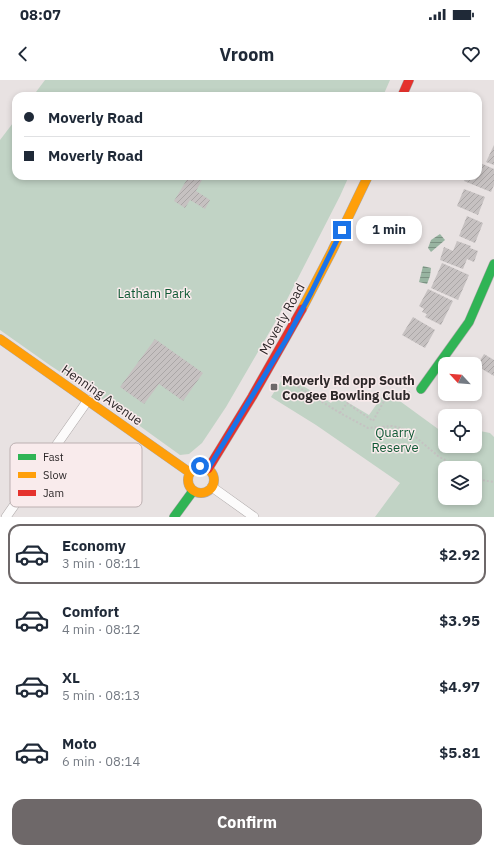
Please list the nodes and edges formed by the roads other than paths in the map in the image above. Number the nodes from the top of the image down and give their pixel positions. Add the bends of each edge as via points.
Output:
1 (409, 80) edge
2 (404, 92) edge
3 (366, 180) edge
4 (494, 264) edge
5 (0, 339) edge
6 (421, 389) road end
7 (88, 400) junction
8 (58, 443) edge
9 (208, 469) junction
10 (189, 472) junction
11 (212, 487) junction
12 (193, 491) junction
13 (13, 507) edge
14 (6, 517) edge
15 (174, 517) edge
16 (254, 517) edge

1 - 2 street
3 - 9 street, Moverly Road via 311,293 276,357
4 - 6 street via 469,322
5 - 7 street, Henning Avenue
7 - 8 street
7 - 10 street, Henning Avenue
9 - 10 street via 200,466
9 - 11 street via 214,479
10 - 12 street via 187,480
11 - 12 street via 201,493
11 - 16 street
12 - 15 street
13 - 14 street

